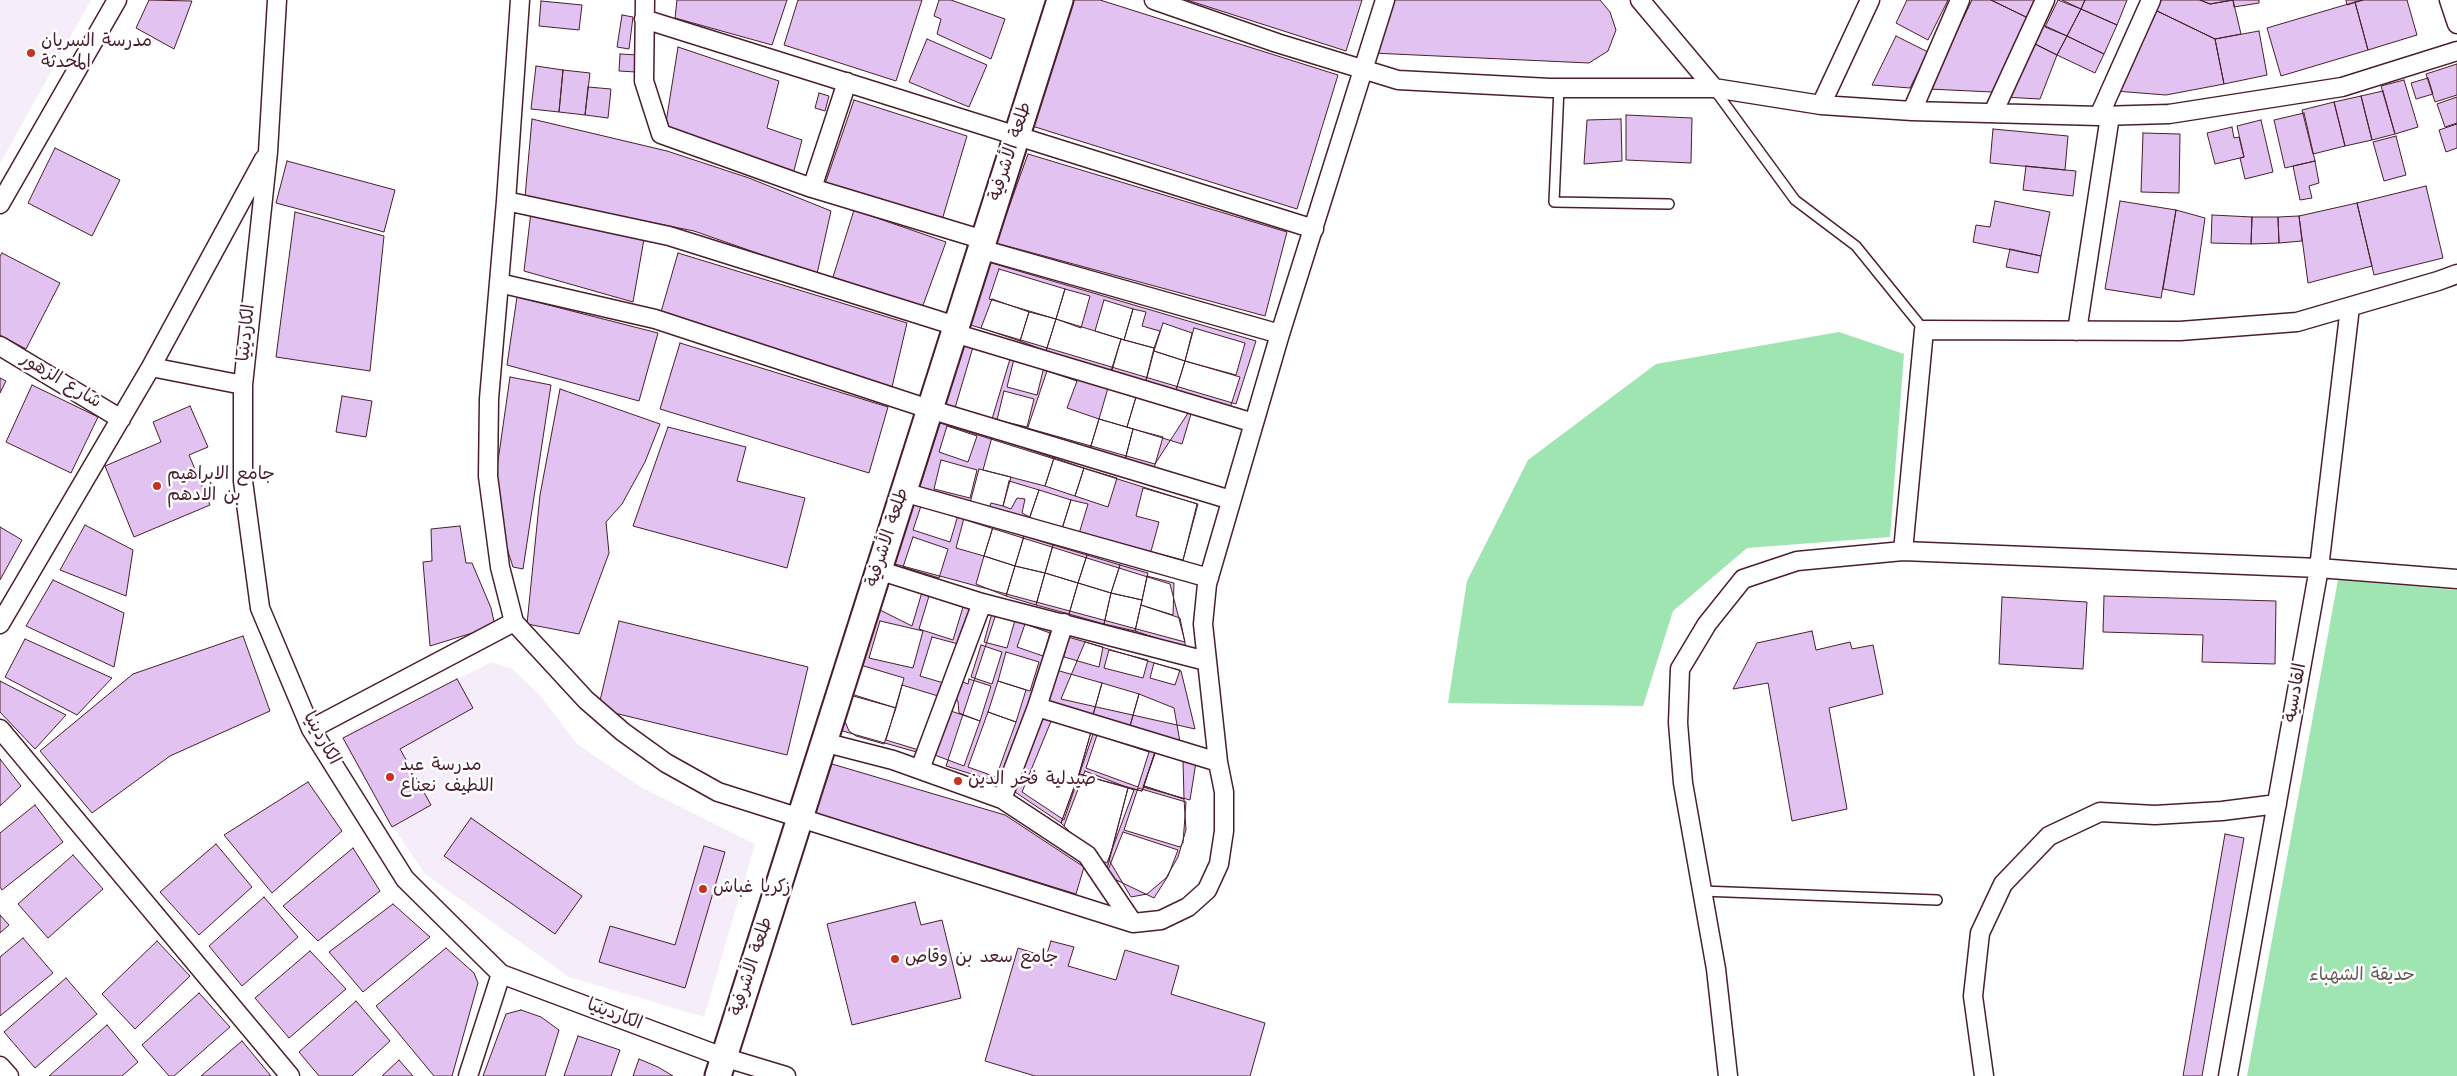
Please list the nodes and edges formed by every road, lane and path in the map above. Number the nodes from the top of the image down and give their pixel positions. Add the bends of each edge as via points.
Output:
1 (117, 0) edge
2 (277, 0) edge
3 (520, 0) edge
4 (645, 0) edge
5 (1060, 0) edge
6 (1154, 0) edge
7 (1385, 0) edge
8 (1640, 0) edge
9 (1870, 0) edge
10 (1960, 0) edge
11 (2045, 0) edge
12 (2151, 0) edge
13 (2449, 0) edge
14 (644, 19) junction
15 (2457, 24) edge
16 (2457, 51) edge
17 (1364, 69) junction
18 (848, 82) junction
19 (1559, 88) junction
20 (1714, 88) junction
21 (1821, 105) junction
22 (1912, 111) junction
23 (1993, 113) junction
24 (2104, 116) junction
25 (1017, 135) junction
26 (268, 152) junction
27 (812, 188) junction
28 (506, 202) junction
29 (0, 204) edge
30 (1669, 204) dead end
31 (1314, 229) junction
32 (982, 244) junction
33 (2457, 274) edge
34 (499, 283) junction
35 (2350, 307) junction
36 (955, 329) junction
37 (1924, 330) junction
38 (2077, 331) junction
39 (1280, 334) junction
40 (0, 346) edge
41 (151, 367) junction
42 (243, 385) junction
43 (930, 410) junction
44 (121, 418) junction
45 (1254, 423) junction
46 (903, 492) junction
47 (1231, 500) junction
48 (1903, 551) junction
49 (2319, 568) junction
50 (878, 570) junction
51 (1209, 578) junction
52 (2457, 579) edge
53 (982, 603) junction
54 (514, 622) junction
55 (1064, 623) junction
56 (0, 624) edge
57 (1206, 661) junction
58 (1038, 707) junction
59 (311, 728) junction
60 (0, 729) edge
61 (824, 742) junction
62 (1218, 762) junction
63 (920, 769) junction
64 (1002, 800) junction
65 (2277, 804) junction
66 (801, 817) junction
67 (1702, 891) junction
68 (1937, 900) dead end
69 (1134, 923) junction
70 (501, 974) junction
71 (0, 1066) edge
72 (721, 1067) edge
73 (8, 1076) edge
74 (290, 1076) edge
75 (468, 1076) edge
76 (786, 1076) edge
77 (1728, 1076) edge
78 (1984, 1076) edge
79 (2228, 1076) edge

1 - 29 street
2 - 26 street, الكاردينيا
3 - 28 street
4 - 14 street
5 - 25 main road, طلعة الأشرفية
6 - 17 street
7 - 17 street
8 - 20 street
9 - 21 street
10 - 22 street
11 - 23 street
12 - 24 street
13 - 15 street
14 - 18 street
14 - 27 street via 644,80 661,134
16 - 24 street via 2342,87 2169,114
17 - 19 street via 1398,80
17 - 31 street
18 - 25 street
18 - 27 street
19 - 20 street
19 - 30 lane via 1554,202
20 - 21 street
20 - 37 lane via 1795,200 1856,246
21 - 22 street
22 - 23 street
23 - 24 street
24 - 38 street
25 - 31 street
25 - 32 main road, طلعة الأشرفية
26 - 41 street, الكاردينيا
26 - 42 street, الكاردينيا
27 - 32 street
28 - 34 street
28 - 36 street via 669,236
31 - 39 street
32 - 36 main road, طلعة الأشرفية
32 - 39 street
33 - 35 street
34 - 43 street via 654,319
34 - 54 street via 488,399 488,476 500,567
35 - 38 street via 2297,322 2180,331
35 - 49 street, القادسية
36 - 43 main road, طلعة الأشرفية
36 - 45 street
37 - 38 street
37 - 48 street
39 - 45 street
40 - 44 street, شارع الزهور
41 - 42 street
41 - 44 street, الكاردينيا
42 - 59 street, الكاردينيا via 243,481 260,608
43 - 46 main road, طلعة الأشرفية
43 - 47 street
44 - 56 street, الكاردينيا
45 - 47 street
46 - 50 main road, طلعة الأشرفية
46 - 51 street
47 - 51 street
48 - 49 street
48 - 67 street via 1797,561 1744,579 1707,624 1680,669 1678,723 1682,783
49 - 52 street
49 - 65 street, القادسية
50 - 53 street
50 - 61 main road, طلعة الأشرفية
51 - 57 street via 1203,624
53 - 55 street
53 - 63 street
54 - 59 street
54 - 66 street via 586,700 622,732 666,763 718,792
55 - 57 street
55 - 58 street
57 - 62 street
58 - 62 street
58 - 64 street
59 - 70 street, الكاردينيا via 405,879
60 - 74 street
61 - 63 street
61 - 66 main road, طلعة الأشرفية
62 - 69 street via 1224,792 1224,831 1219,864 1207,890 1188,907 1161,920
63 - 64 street
64 - 69 street via 1087,855
65 - 78 street via 2155,815 2100,812 2049,836 2003,884 1980,933 1973,996
65 - 79 street, القادسية
66 - 69 street
66 - 72 main road, طلعة الأشرفية
67 - 68 lane
67 - 77 street via 1716,969
70 - 72 street, الكاردينيا
70 - 75 street
71 - 73 street
72 - 76 street, الكاردينيا

